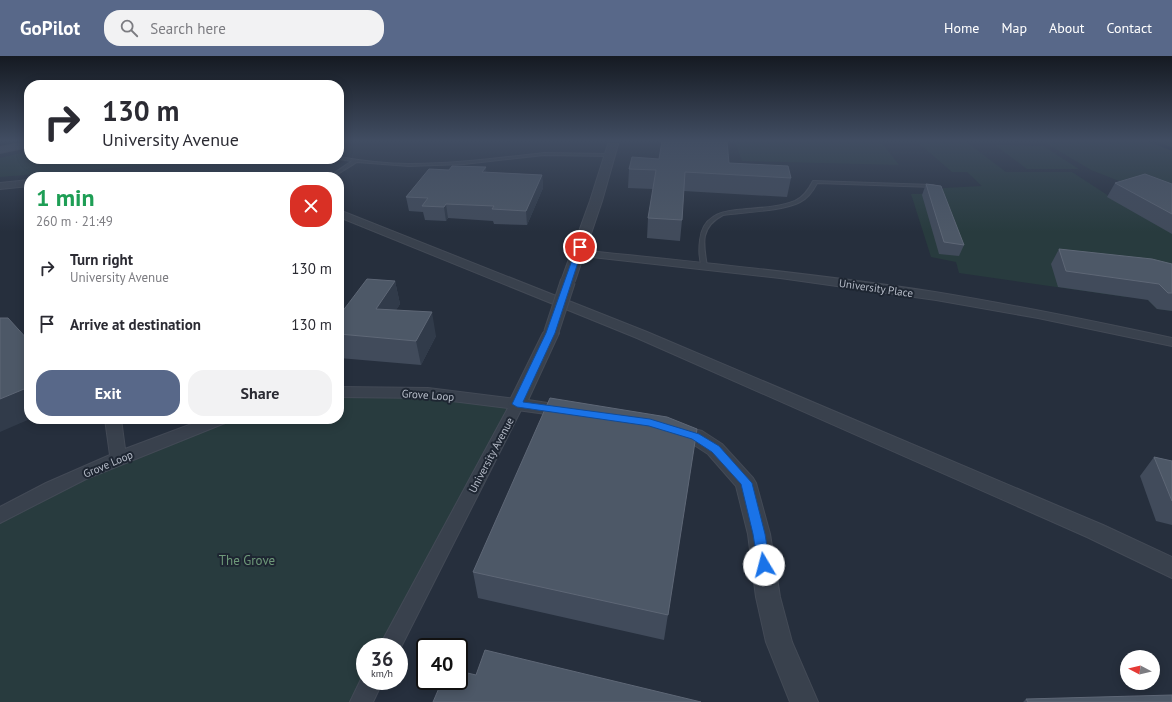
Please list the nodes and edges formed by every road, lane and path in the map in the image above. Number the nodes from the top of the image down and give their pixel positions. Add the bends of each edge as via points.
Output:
1 (604, 171) edge
2 (24, 184) edge
3 (0, 186) edge
4 (938, 187) edge
5 (344, 215) edge
6 (578, 253) junction
7 (704, 266) junction
8 (1172, 342) edge
9 (344, 392) edge
10 (517, 404) junction
11 (589, 414) edge
12 (114, 424) edge
13 (207, 424) edge
14 (658, 425) edge
15 (118, 459) junction
16 (0, 516) edge
17 (1172, 568) edge
18 (395, 638) edge
19 (367, 690) edge
20 (361, 702) edge
21 (804, 702) edge

1 - 6 street, University Avenue
2 - 3 street
4 - 7 lane via 815,182 806,196 795,202 715,216 704,227 702,236
5 - 17 street via 642,335 1095,531
6 - 7 street, University Place
6 - 10 street, University Avenue, bridge via 550,333
7 - 8 street, University Place via 911,292 1096,325
9 - 10 street, Grove Loop via 428,393
10 - 11 street
10 - 18 street, University Avenue
12 - 15 street
13 - 15 street, Grove Loop
14 - 21 street via 695,436 715,449 746,483 759,534 768,597 779,642
15 - 16 street, Grove Loop via 26,500
19 - 20 street

